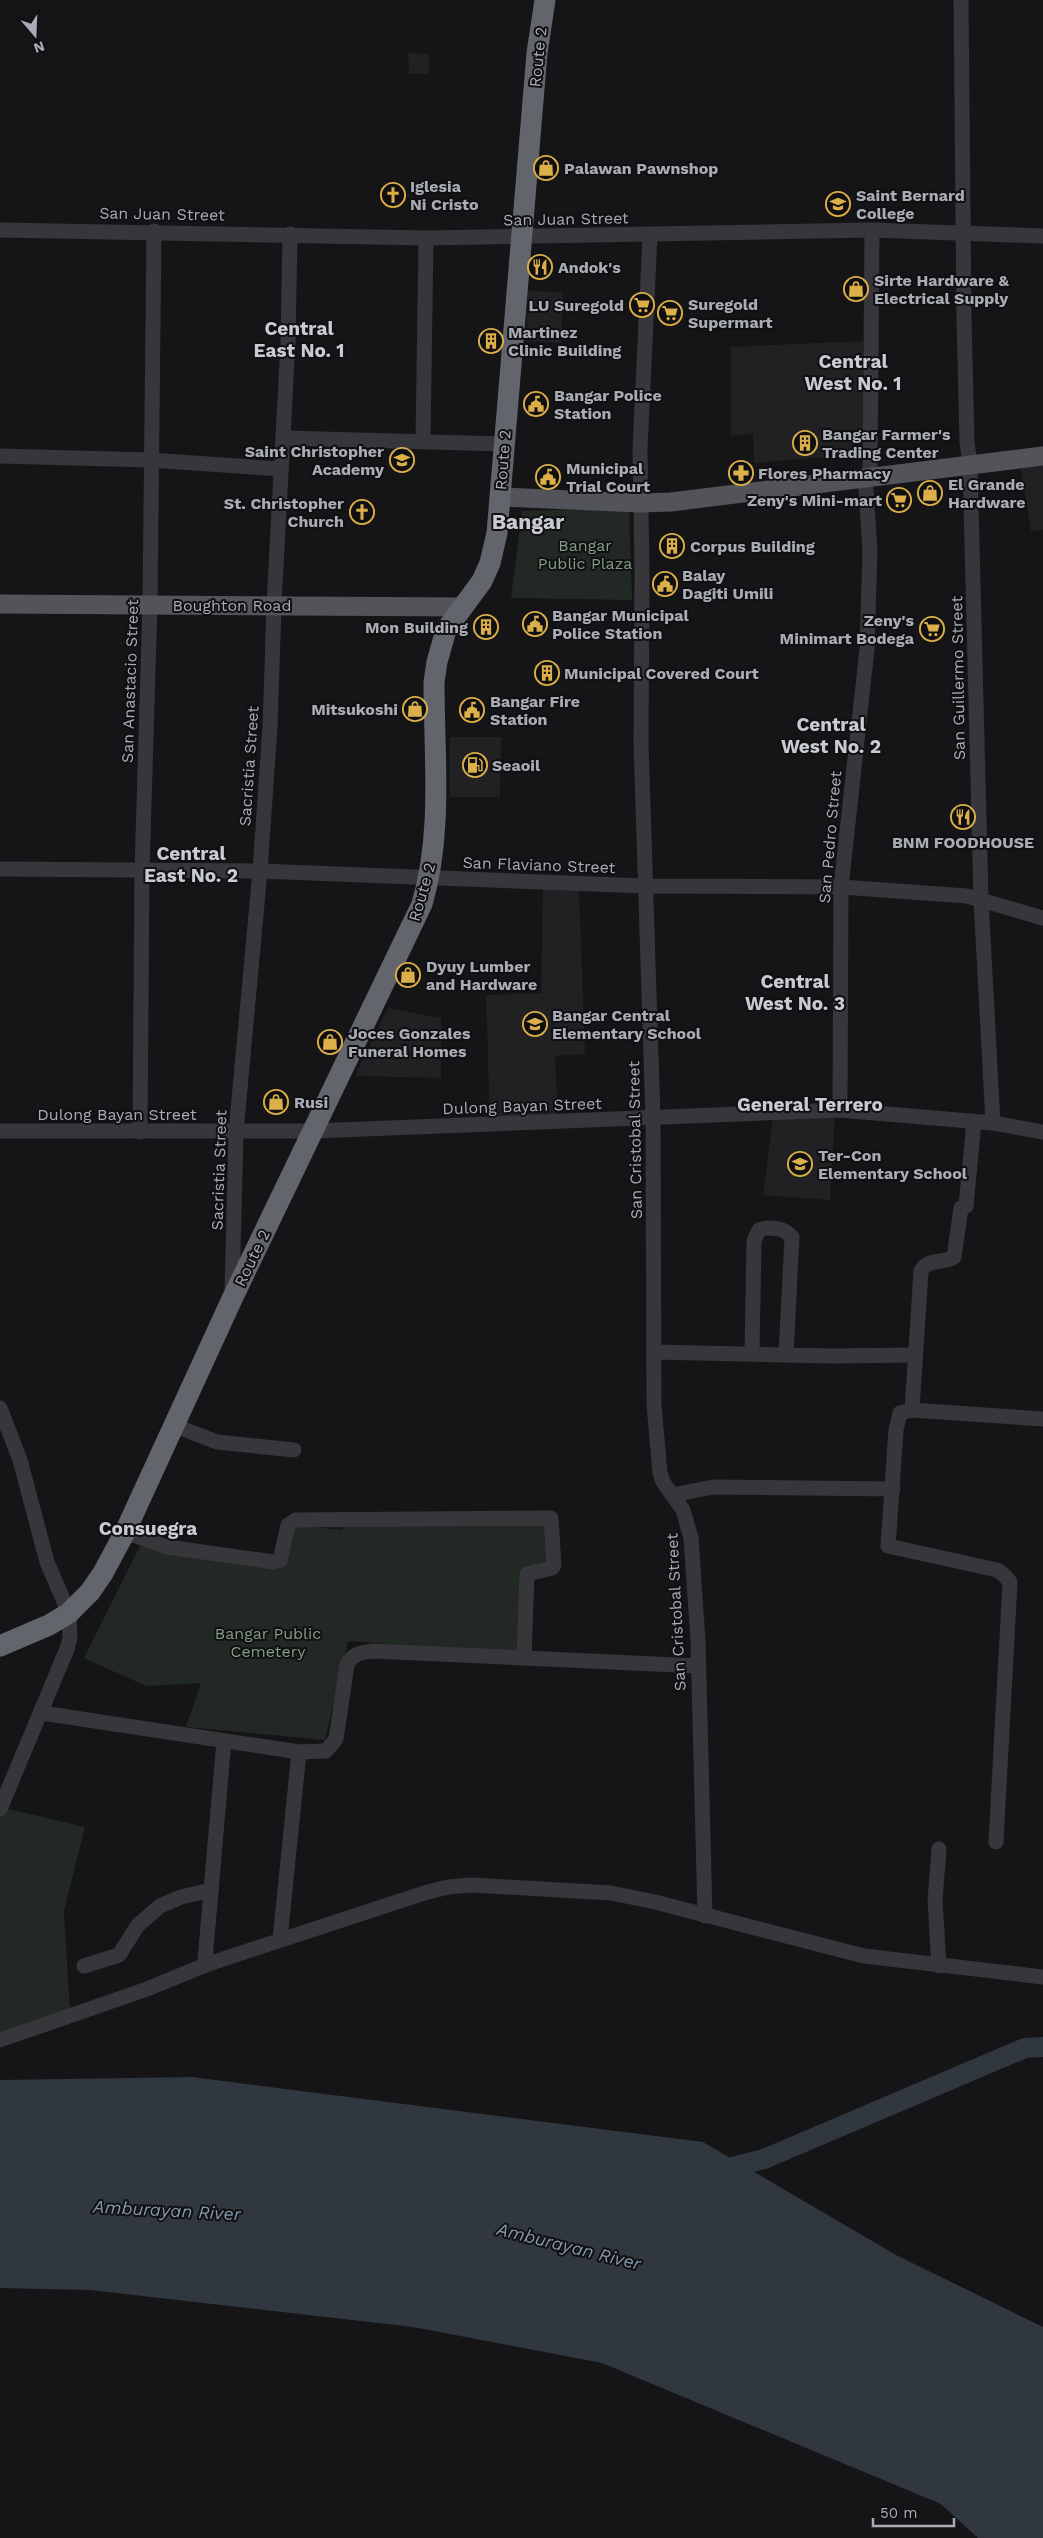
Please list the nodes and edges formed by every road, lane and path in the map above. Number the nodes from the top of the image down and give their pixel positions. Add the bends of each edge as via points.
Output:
1 (545, 0) edge
2 (961, 0) edge
3 (0, 230) edge
4 (872, 230) junction
5 (154, 231) junction
6 (962, 232) junction
7 (290, 234) junction
8 (650, 235) junction
9 (1043, 236) edge
10 (426, 238) junction
11 (522, 238) junction
12 (284, 438) junction
13 (423, 441) junction
14 (504, 444) junction
15 (0, 456) edge
16 (1043, 456) edge
17 (150, 460) junction
18 (970, 465) junction
19 (281, 469) junction
20 (867, 477) junction
21 (501, 497) junction
22 (640, 503) junction
23 (0, 604) edge
24 (150, 604) junction
25 (274, 605) junction
26 (464, 607) junction
27 (0, 869) edge
28 (142, 871) junction
29 (260, 871) junction
30 (430, 878) junction
31 (645, 886) junction
32 (841, 886) junction
33 (982, 899) junction
34 (1043, 918) edge
35 (840, 1110) junction
36 (653, 1118) junction
37 (974, 1122) junction
38 (993, 1123) junction
39 (0, 1130) edge
40 (313, 1131) junction
41 (140, 1132) junction
42 (236, 1132) junction
43 (1043, 1132) edge
44 (232, 1299) junction
45 (654, 1352) junction
46 (752, 1354) junction
47 (786, 1355) junction
48 (914, 1355) junction
49 (0, 1408) edge
50 (912, 1410) junction
51 (1043, 1419) edge
52 (173, 1425) junction
53 (5, 1436) edge
54 (294, 1450) dead end
55 (893, 1489) junction
56 (672, 1495) junction
57 (126, 1532) junction
58 (68, 1613) junction
59 (0, 1646) edge
60 (524, 1658) junction
61 (698, 1666) junction
62 (42, 1713) junction
63 (224, 1741) junction
64 (300, 1752) junction
65 (0, 1809) edge
66 (996, 1842) dead end
67 (939, 1849) dead end
68 (211, 1890) junction
69 (705, 1916) junction
70 (280, 1939) junction
71 (208, 1964) junction
72 (84, 1966) dead end
73 (939, 1966) junction
74 (1043, 1977) edge
75 (0, 2040) edge

1 - 11 highway, Route 2 via 537,53
2 - 6 street, San Guillermo Street
3 - 5 street, San Juan Street
4 - 6 street, San Juan Street
4 - 8 street, San Juan Street
4 - 20 street, San Pedro Street
5 - 7 street, San Juan Street
5 - 17 street, San Anastacio Street
6 - 9 street, San Juan Street
6 - 18 street, San Guillermo Street
7 - 10 street, San Juan Street
7 - 12 street, Sacristia Street
8 - 11 street, San Juan Street
8 - 22 street, San Cristobal Street
10 - 11 street, San Juan Street
10 - 13 street
11 - 14 highway, Route 2
12 - 13 street
12 - 19 street, Sacristia Street
13 - 14 street
14 - 21 highway, Route 2
15 - 17 street
16 - 18 main road
17 - 19 street
17 - 24 street, San Anastacio Street
18 - 20 main road
18 - 33 street, San Guillermo Street
19 - 25 street, Sacristia Street
20 - 22 main road via 671,502
20 - 32 street, San Pedro Street via 870,550 867,649
21 - 22 main road
21 - 26 highway, Route 2 via 490,563
22 - 31 street, San Cristobal Street
23 - 24 main road, Boughton Road
24 - 25 main road, Boughton Road
24 - 28 street, San Anastacio Street
25 - 26 main road, Boughton Road
25 - 29 street, Sacristia Street
26 - 30 highway, Route 2 via 452,618 436,662 436,822
27 - 28 street, San Flaviano Street
28 - 29 street, San Flaviano Street
28 - 41 street, San Anastacio Street
29 - 30 street, San Flaviano Street
29 - 42 street, Sacristia Street
30 - 31 street, San Flaviano Street
30 - 40 highway, Route 2 via 412,927
31 - 32 street, San Flaviano Street
31 - 36 street, San Cristobal Street
32 - 33 street, San Flaviano Street
32 - 35 street, San Pedro Street
33 - 34 street, San Flaviano Street
33 - 38 street, San Guillermo Street
35 - 36 street, Dulong Bayan Street
35 - 37 street, Dulong Bayan Street
36 - 40 street, Dulong Bayan Street
36 - 45 street, San Cristobal Street
37 - 38 street, Dulong Bayan Street
37 - 48 street via 966,1206 961,1208 954,1257 923,1266
38 - 43 street, Dulong Bayan Street
39 - 41 street, Dulong Bayan Street
40 - 42 street, Dulong Bayan Street
40 - 44 highway, Route 2
41 - 42 street, Dulong Bayan Street
42 - 44 street, Sacristia Street
44 - 52 highway, Route 2
45 - 46 street
45 - 56 street, San Cristobal Street via 657,1459 663,1482
46 - 47 street
46 - 47 street via 754,1241 759,1230 766,1228 786,1231 792,1238
47 - 48 street
48 - 50 street
49 - 53 street
50 - 51 street
50 - 55 street via 898,1416
52 - 54 street via 217,1442
52 - 57 highway, Route 2
53 - 58 street via 20,1460 47,1562
55 - 56 street via 713,1488
55 - 66 street via 887,1539 889,1547 997,1570 1010,1582
56 - 61 street, San Cristobal Street via 682,1510 691,1538
57 - 58 highway, Route 2 via 90,1592
57 - 60 street via 167,1547 274,1562 280,1560 288,1525 295,1520 551,1518 554,1564 552,1568 527,1574
58 - 59 highway, Route 2 via 49,1625
58 - 62 street via 70,1638
60 - 61 street
60 - 64 street via 374,1651 353,1656 347,1665 334,1743 326,1750
61 - 69 street, San Cristobal Street
62 - 63 street
62 - 65 street
63 - 64 street
63 - 68 street
64 - 70 street
67 - 73 street via 935,1900
68 - 71 street via 205,1960
68 - 72 street via 160,1906 138,1925 119,1955
69 - 70 street via 612,1893 472,1885 424,1893
69 - 73 street via 864,1956
70 - 71 street
71 - 75 street via 147,1989
73 - 74 street

